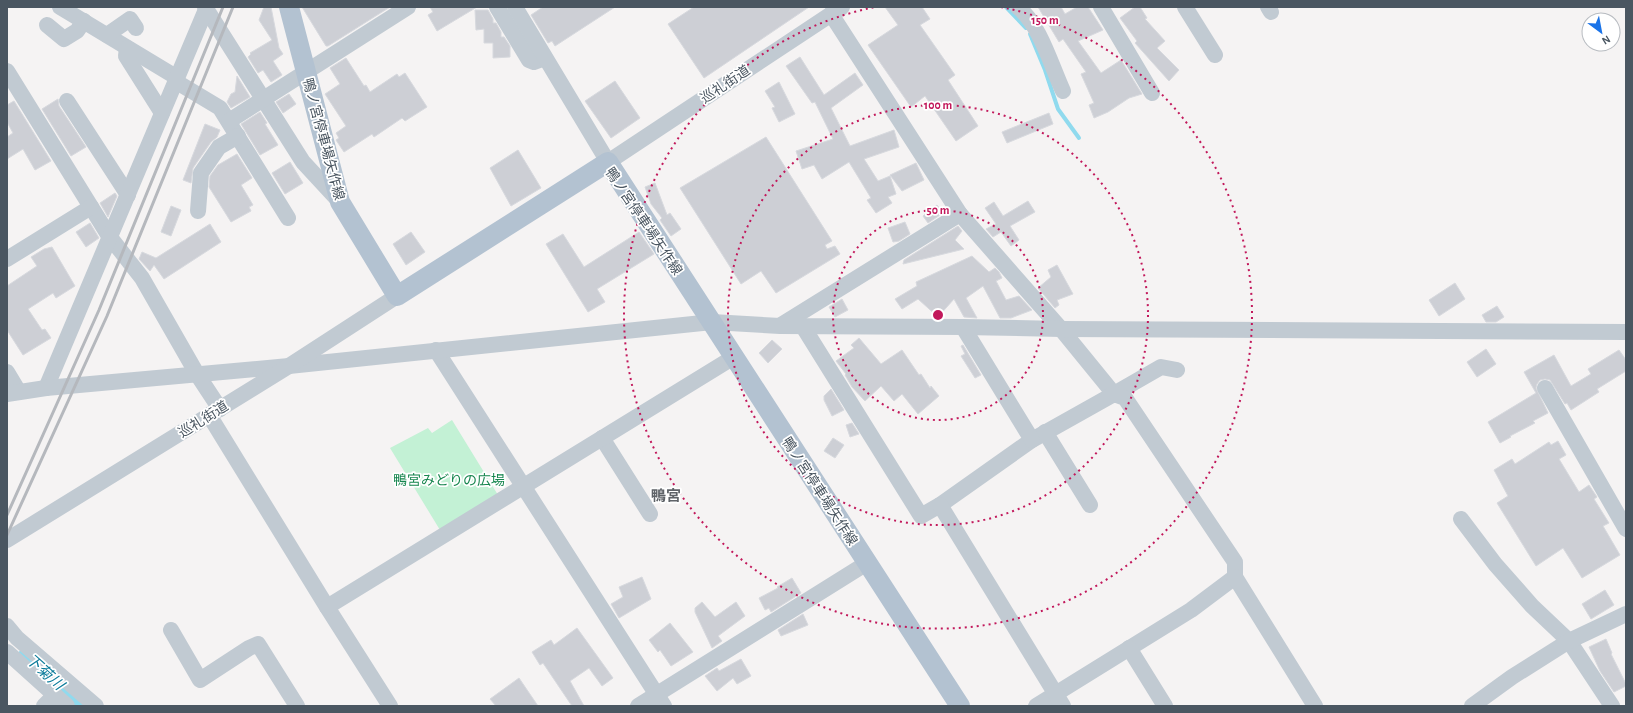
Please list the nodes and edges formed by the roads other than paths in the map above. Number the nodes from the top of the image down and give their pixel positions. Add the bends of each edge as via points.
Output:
1 (60, 7) edge
2 (289, 7) edge
3 (408, 7) edge
4 (497, 7) edge
5 (515, 7) edge
6 (1018, 7) edge
7 (1101, 7) edge
8 (1185, 7) edge
9 (206, 8) edge
10 (830, 11) edge
11 (84, 21) junction
12 (47, 25) dead end
13 (136, 28) dead end
14 (106, 35) junction
15 (127, 48) junction
16 (1215, 55) dead end
17 (545, 58) junction
18 (7, 71) edge
19 (306, 72) junction
20 (175, 79) junction
21 (1063, 91) dead end
22 (1152, 93) dead end
23 (263, 99) junction
24 (67, 100) dead end
25 (162, 113) junction
26 (229, 121) junction
27 (238, 136) junction
28 (608, 162) junction
29 (128, 196) junction
30 (340, 202) junction
31 (91, 207) junction
32 (198, 211) dead end
33 (960, 214) junction
34 (288, 218) dead end
35 (109, 236) junction
36 (7, 259) edge
37 (397, 296) junction
38 (712, 322) junction
39 (802, 325) junction
40 (780, 326) junction
41 (963, 326) junction
42 (1061, 329) junction
43 (1626, 332) edge
44 (436, 350) junction
45 (734, 357) junction
46 (290, 366) junction
47 (1177, 370) dead end
48 (7, 372) edge
49 (197, 374) junction
50 (46, 388) junction
51 (1545, 388) dead end
52 (13, 393) edge
53 (1114, 394) junction
54 (215, 412) junction
55 (1039, 436) junction
56 (602, 438) junction
57 (524, 486) junction
58 (940, 505) junction
59 (1090, 505) dead end
60 (650, 514) dead end
61 (1461, 519) dead end
62 (1626, 529) edge
63 (7, 540) edge
64 (867, 563) junction
65 (1235, 577) junction
66 (327, 607) junction
67 (1626, 614) edge
68 (7, 626) edge
69 (171, 630) dead end
70 (1569, 641) junction
71 (1129, 648) junction
72 (7, 652) edge
73 (49, 700) edge
74 (660, 700) edge
75 (1059, 700) edge
76 (1604, 703) edge
77 (1313, 705) edge
78 (67, 706) edge
79 (96, 706) edge
80 (297, 706) edge
81 (390, 706) edge
82 (638, 706) edge
83 (960, 706) edge
84 (1036, 706) edge
85 (1165, 706) edge
86 (1472, 706) edge

1 - 11 street
2 - 19 main road, 鴨ノ宮停車場矢作線
3 - 19 street
4 - 17 street via 529,60 534,62
5 - 17 street
6 - 21 street via 1038,33
7 - 22 street
8 - 16 street
9 - 20 street
9 - 23 street
10 - 28 street, 巡礼街道
10 - 33 street
11 - 12 street via 77,31 64,39
11 - 14 street
13 - 14 street via 130,19
14 - 15 street
15 - 20 street
15 - 25 street via 126,56
17 - 28 street
18 - 31 street
19 - 23 street
19 - 30 main road, 鴨ノ宮停車場矢作線
20 - 25 street
20 - 26 street via 220,108
23 - 26 street
23 - 30 street via 303,162
24 - 29 street
25 - 29 street
26 - 27 street
27 - 32 street via 219,147 201,173
27 - 34 street
28 - 37 main road, 鴨ノ宮停車場矢作線
28 - 38 main road, 鴨ノ宮停車場矢作線
29 - 35 street
30 - 37 main road, 鴨ノ宮停車場矢作線
31 - 35 street
31 - 36 street
33 - 40 street
33 - 42 street
35 - 49 street via 142,278
35 - 50 street
37 - 46 street, 巡礼街道
38 - 40 street
38 - 44 street
38 - 45 main road, 鴨ノ宮停車場矢作線
39 - 40 street
39 - 41 street
39 - 58 street via 921,516
41 - 42 street
41 - 55 street
42 - 43 street
42 - 53 street
44 - 46 street
44 - 57 street
45 - 56 street
45 - 64 main road, 鴨ノ宮停車場矢作線
46 - 49 street
46 - 54 street, 巡礼街道
47 - 53 street via 1161,367
48 - 52 street
49 - 50 street
49 - 54 street
50 - 52 street
51 - 62 street
53 - 55 street
53 - 65 street via 1125,398 1235,562
54 - 63 street, 巡礼街道
54 - 66 street
55 - 58 street
55 - 59 street
56 - 57 street
56 - 60 street
57 - 66 street
57 - 74 street
58 - 75 street
61 - 70 street via 1495,564 1532,606
64 - 74 street
64 - 83 main road, 鴨ノ宮停車場矢作線
65 - 71 street via 1191,610
65 - 77 street
66 - 81 street
67 - 70 street
68 - 79 street via 17,638
69 - 80 street via 200,680 258,644
70 - 76 street
70 - 86 street
71 - 75 street
71 - 85 street
72 - 73 street
73 - 78 street
74 - 82 street
75 - 84 street

